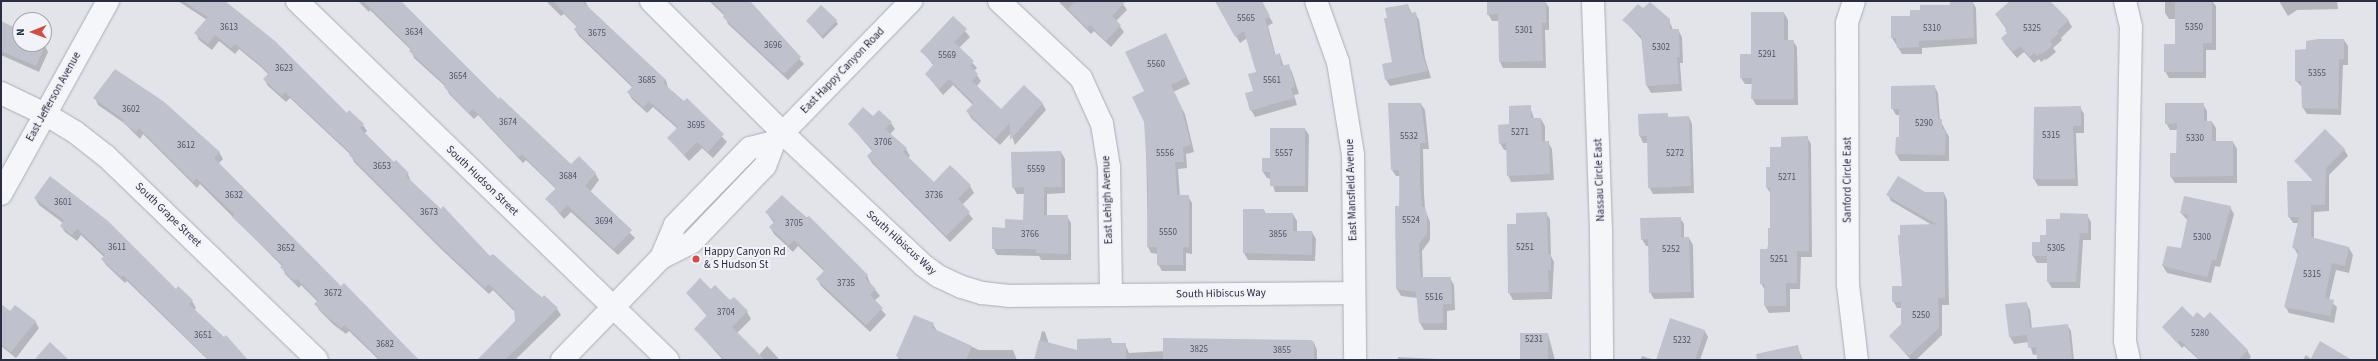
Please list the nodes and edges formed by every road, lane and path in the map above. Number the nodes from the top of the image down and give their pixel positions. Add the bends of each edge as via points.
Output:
1 (108, 1) edge
2 (297, 1) edge
3 (651, 1) edge
4 (911, 1) edge
5 (999, 1) edge
6 (1316, 1) edge
7 (1593, 1) edge
8 (1854, 1) edge
9 (2125, 1) edge
10 (1, 93) edge
11 (45, 114) junction
12 (779, 137) junction
13 (1, 194) edge
14 (1354, 293) junction
15 (1111, 295) junction
16 (612, 308) junction
17 (317, 360) edge
18 (562, 360) edge
19 (668, 360) edge
20 (1355, 360) edge
21 (1602, 360) edge
22 (1857, 360) edge
23 (2129, 360) edge

1 - 11 street, East Jefferson Avenue
2 - 16 street, South Hudson Street
3 - 12 street, South Hibiscus Way
4 - 12 street, East Happy Canyon Road
5 - 15 street, East Lehigh Avenue via 1081,78 1102,124 1109,167
6 - 14 street, East Mansfield Avenue via 1338,62 1353,155
7 - 21 street, Nassau Circle East via 1601,234
8 - 22 street, Sanford Circle East via 1847,23 1848,285
9 - 23 street via 2131,27 2125,341
10 - 11 street, South Grape Street
11 - 13 street, East Jefferson Avenue
11 - 17 street, South Grape Street via 75,132 106,156
12 - 15 street, South Hibiscus Way via 938,276 982,293 1009,296
12 - 16 street, East Happy Canyon Road via 765,166 692,242 661,258
14 - 15 street, South Hibiscus Way
14 - 20 street, East Mansfield Avenue
16 - 18 street, East Happy Canyon Road
16 - 19 street, South Hudson Street

